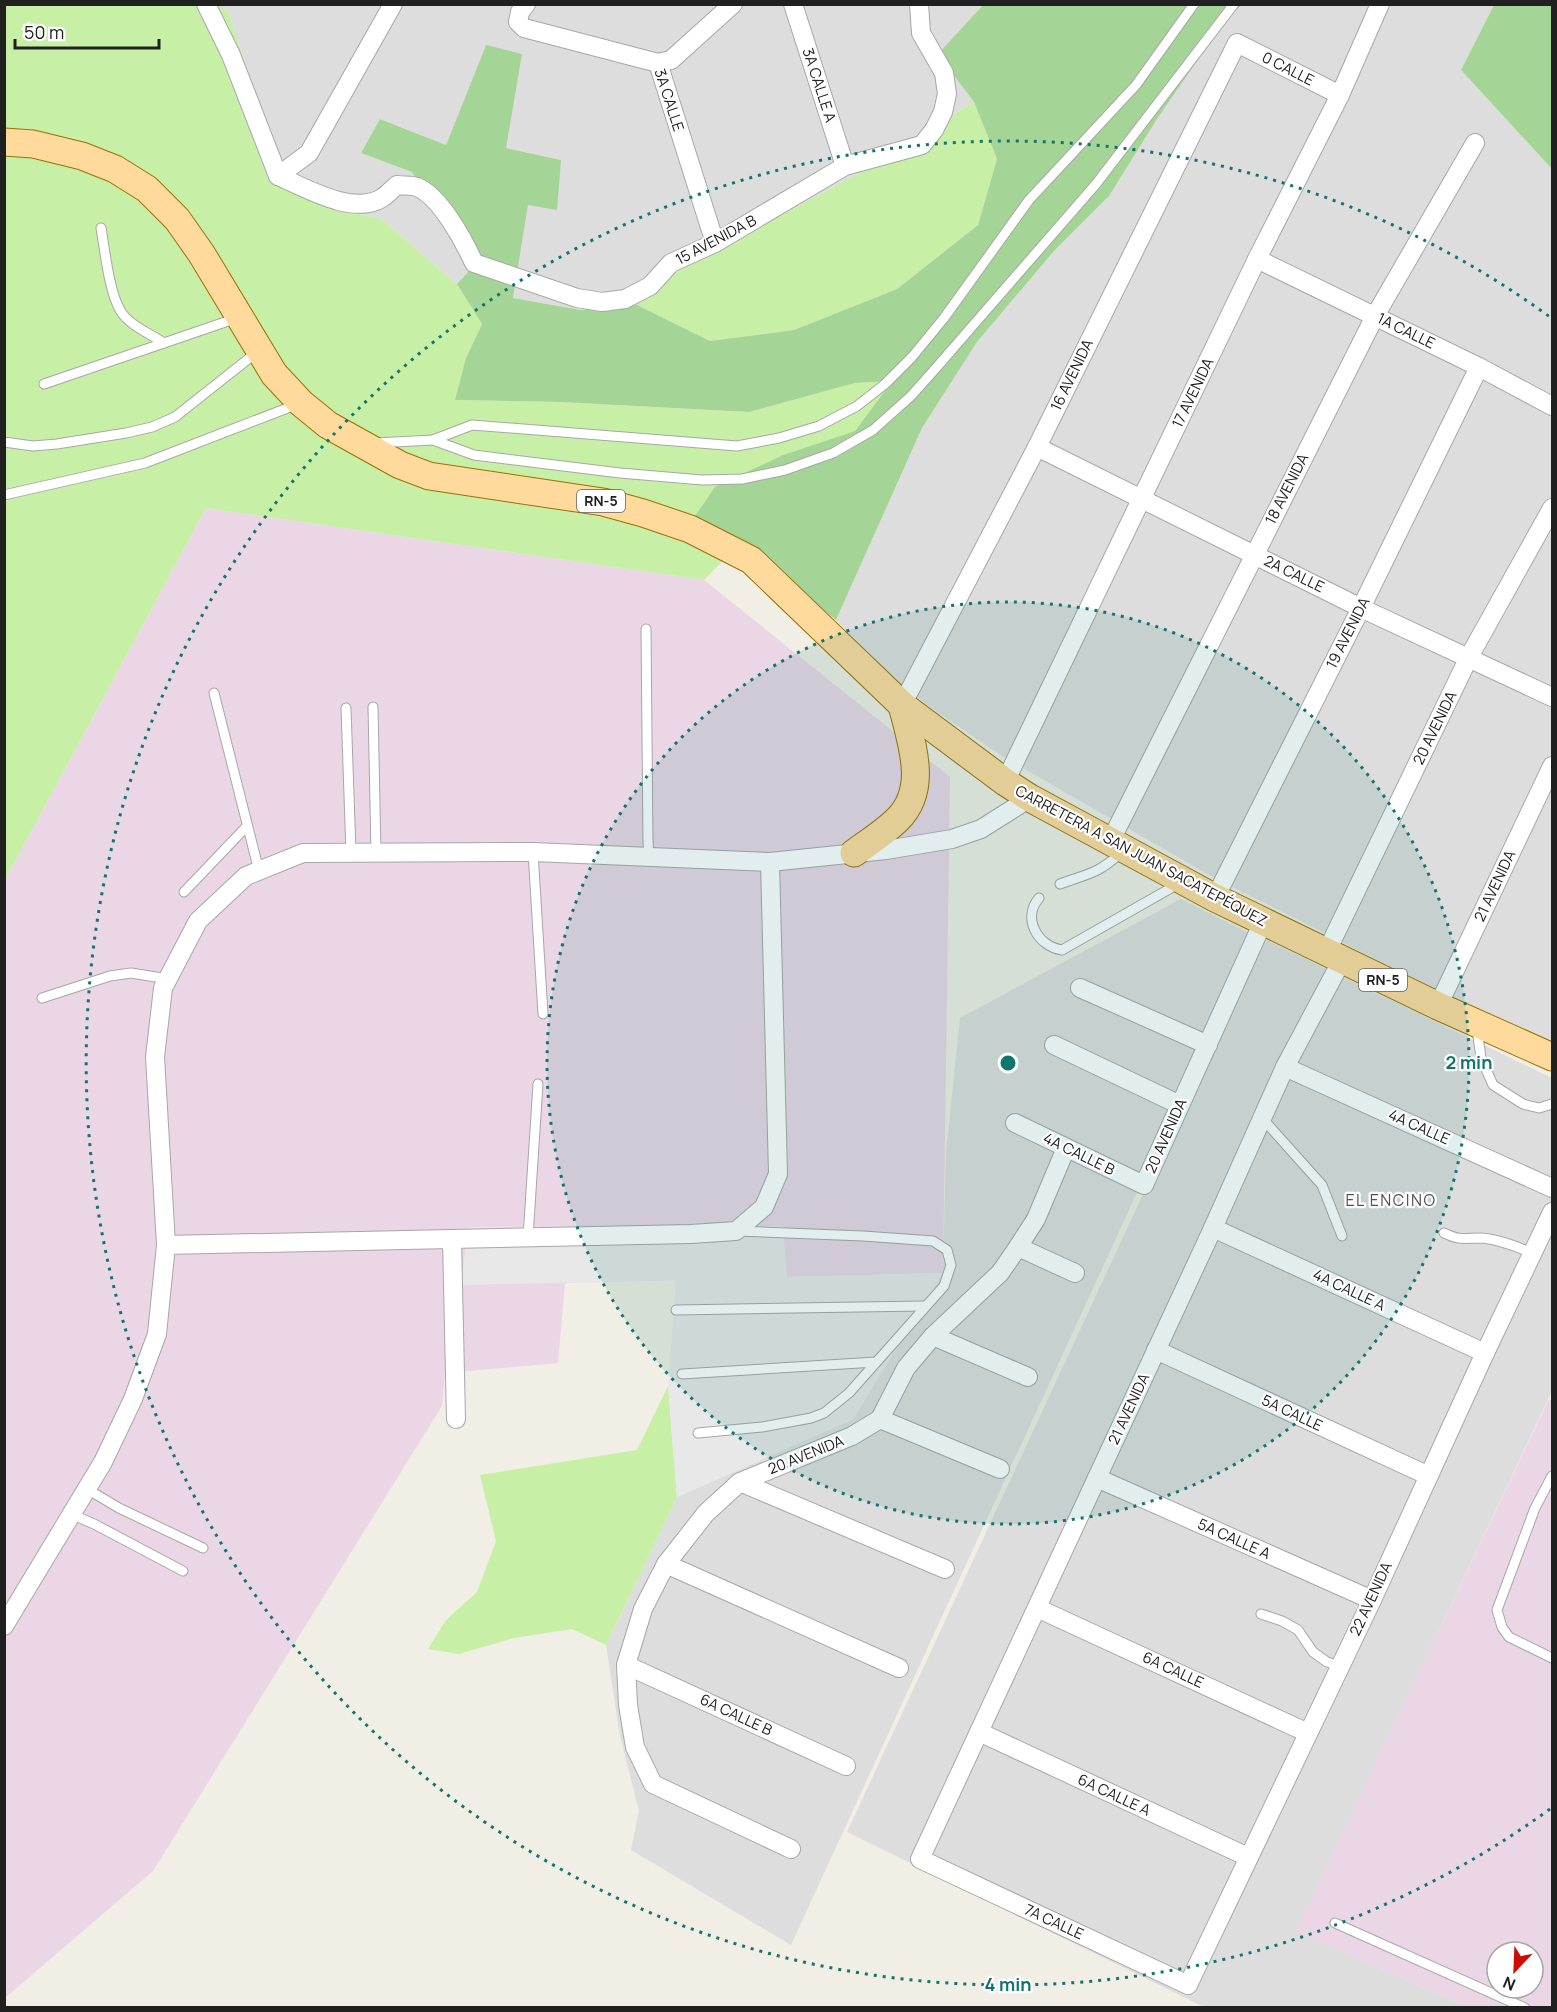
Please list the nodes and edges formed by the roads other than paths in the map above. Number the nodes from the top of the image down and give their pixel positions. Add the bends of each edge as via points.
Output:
1 (206, 4) edge
2 (393, 4) edge
3 (526, 4) edge
4 (733, 4) edge
5 (793, 4) edge
6 (919, 4) edge
7 (1194, 4) edge
8 (1234, 4) edge
9 (1380, 4) edge
10 (1237, 43) joint
11 (658, 63) junction
12 (1340, 95) junction
13 (4, 142) edge
14 (1475, 143) dead end
15 (845, 166) junction
16 (278, 176) junction
17 (101, 228) dead end
18 (715, 243) junction
19 (1257, 259) junction
20 (1375, 316) junction
21 (239, 317) junction
22 (164, 343) junction
23 (259, 350) junction
24 (1479, 367) junction
25 (44, 384) dead end
26 (301, 403) junction
27 (1552, 406) edge
28 (433, 440) junction
29 (4, 442) edge
30 (359, 444) junction
31 (1037, 447) junction
32 (4, 495) edge
33 (1142, 498) junction
34 (1552, 508) edge
35 (1254, 554) junction
36 (1361, 608) junction
37 (646, 629) dead end
38 (1469, 657) junction
39 (214, 693) dead end
40 (1552, 697) edge
41 (902, 705) junction
42 (373, 707) dead end
43 (346, 708) dead end
44 (1552, 766) edge
45 (1005, 782) junction
46 (1030, 798) junction
47 (247, 826) junction
48 (1117, 845) junction
49 (533, 852) junction
50 (351, 853) junction
51 (376, 853) junction
52 (854, 853) junction
53 (650, 857) junction
54 (770, 862) junction
55 (259, 871) junction
56 (1182, 881) junction
57 (1060, 884) dead end
58 (184, 892) dead end
59 (1040, 898) dead end
60 (1215, 898) junction
61 (1263, 922) junction
62 (1334, 956) junction
63 (168, 979) junction
64 (1080, 988) dead end
65 (42, 998) dead end
66 (1438, 1006) junction
67 (543, 1014) dead end
68 (1477, 1023) junction
69 (1054, 1045) dead end
70 (1208, 1046) junction
71 (1552, 1057) edge
72 (1285, 1067) junction
73 (538, 1084) dead end
74 (1552, 1104) edge
75 (1180, 1105) junction
76 (1262, 1118) junction
77 (1015, 1123) dead end
78 (1066, 1148) junction
79 (1144, 1185) joint
80 (1552, 1188) edge
81 (1552, 1212) edge
82 (1213, 1228) junction
83 (736, 1231) junction
84 (1444, 1233) dead end
85 (1342, 1236) dead end
86 (528, 1237) junction
87 (452, 1239) junction
88 (166, 1245) junction
89 (1018, 1247) junction
90 (1533, 1253) junction
91 (1075, 1273) dead end
92 (924, 1306) junction
93 (676, 1310) dead end
94 (933, 1336) junction
95 (1156, 1350) junction
96 (1485, 1353) junction
97 (876, 1362) junction
98 (682, 1374) dead end
99 (1028, 1377) dead end
100 (456, 1419) dead end
101 (880, 1419) junction
102 (698, 1433) dead end
103 (1000, 1469) dead end
104 (1429, 1476) junction
105 (1552, 1476) edge
106 (1097, 1478) junction
107 (740, 1482) junction
108 (87, 1489) junction
109 (71, 1515) junction
110 (203, 1548) dead end
111 (666, 1564) junction
112 (945, 1569) dead end
113 (183, 1571) dead end
114 (1372, 1600) junction
115 (1037, 1608) junction
116 (1261, 1614) dead end
117 (4, 1626) edge
118 (1552, 1658) edge
119 (626, 1665) junction
120 (1340, 1666) junction
121 (899, 1668) dead end
122 (979, 1732) junction
123 (1308, 1733) junction
124 (846, 1766) dead end
125 (790, 1849) dead end
126 (1248, 1857) junction
127 (920, 1859) joint
128 (1335, 1923) dead end
129 (1188, 1985) joint
130 (1525, 2007) edge

1 - 16 street via 231,55
2 - 16 street via 309,153
3 - 11 street, 3A CALLE via 518,22 524,28
4 - 11 street via 671,60
5 - 15 street, 3A CALLE A
6 - 15 street, 15 AVENIDA B via 921,33 944,73 947,94 943,112 922,145
7 - 28 lane via 1136,85 1029,200 912,357 857,406 819,426 738,446 472,425
8 - 28 lane via 1096,184 911,396 873,430 833,453 785,470 742,479 702,480 474,455
9 - 12 street, 17 AVENIDA
10 - 12 street, 0 CALLE
10 - 31 street, 16 AVENIDA
11 - 18 street, 3A CALLE
12 - 19 street, 17 AVENIDA
13 - 21 main road, CARRETERA A SAN JUAN SACATEPÉQUEZ / RN-5 via 33,144 82,156 115,169 147,189 177,219
14 - 20 street, 18 AVENIDA
15 - 18 street, 15 AVENIDA B
16 - 18 street, 15 AVENIDA B via 333,199 358,204 381,199 397,185 416,187 450,219 474,263 577,298 602,302 625,299 650,286 671,263
17 - 22 lane via 120,311
19 - 20 street, 1A CALLE
19 - 33 street, 17 AVENIDA
20 - 24 street, 1A CALLE
20 - 35 street, 18 AVENIDA
21 - 22 lane
21 - 23 main road, CARRETERA A SAN JUAN SACATEPÉQUEZ / RN-5
22 - 25 lane
23 - 26 main road, CARRETERA A SAN JUAN SACATEPÉQUEZ / RN-5 via 274,374
23 - 29 lane via 175,417 152,427 45,445
24 - 27 street, 1A CALLE
24 - 36 street, 19 AVENIDA
26 - 30 main road, CARRETERA A SAN JUAN SACATEPÉQUEZ / RN-5
26 - 32 lane via 145,463
28 - 30 lane
30 - 41 main road, CARRETERA A SAN JUAN SACATEPÉQUEZ / RN-5 via 429,476 603,501 690,529 750,560
31 - 33 street, 2A CALLE
31 - 41 street, 16 AVENIDA
33 - 35 street, 2A CALLE
33 - 45 street, 17 AVENIDA
34 - 38 street, 20 AVENIDA
35 - 36 street, 2A CALLE
35 - 48 street, 18 AVENIDA
36 - 38 street, 2A CALLE
36 - 60 street, 19 AVENIDA
37 - 53 lane
38 - 40 street, 2A CALLE
38 - 62 street, 20 AVENIDA
39 - 47 lane
41 - 45 main road, CARRETERA A SAN JUAN SACATEPÉQUEZ / RN-5
41 - 52 main road via 916,772 914,792 899,818
42 - 51 lane
43 - 50 lane
44 - 66 street, 21 AVENIDA
45 - 46 main road, CARRETERA A SAN JUAN SACATEPÉQUEZ / RN-5
46 - 48 main road, CARRETERA A SAN JUAN SACATEPÉQUEZ / RN-5
46 - 52 street via 981,829 952,839
47 - 55 lane
47 - 58 lane
48 - 56 main road, CARRETERA A SAN JUAN SACATEPÉQUEZ / RN-5
48 - 57 lane via 1107,866
49 - 51 street
49 - 53 street
49 - 67 lane
50 - 51 street
50 - 55 street via 303,853
52 - 54 street
53 - 54 street
54 - 83 street via 778,1174 764,1207
55 - 63 street via 246,876 198,921
56 - 59 lane via 1062,950 1048,945 1034,930 1033,905
56 - 60 main road, CARRETERA A SAN JUAN SACATEPÉQUEZ / RN-5
60 - 61 main road, CARRETERA A SAN JUAN SACATEPÉQUEZ / RN-5
61 - 62 main road, CARRETERA A SAN JUAN SACATEPÉQUEZ / RN-5
61 - 70 street, 20 AVENIDA
62 - 66 main road, CARRETERA A SAN JUAN SACATEPÉQUEZ / RN-5
62 - 72 street, 21 AVENIDA
63 - 65 lane via 131,972
63 - 88 street via 163,988 155,1057
64 - 70 street
66 - 68 main road, CARRETERA A SAN JUAN SACATEPÉQUEZ / RN-5
68 - 71 main road, CARRETERA A SAN JUAN SACATEPÉQUEZ / RN-5
68 - 74 lane via 1481,1058 1493,1085 1523,1104 1539,1108
69 - 75 street
70 - 75 street, 20 AVENIDA
72 - 76 street, 21 AVENIDA
72 - 80 street, 4A CALLE
73 - 86 lane
75 - 79 street, 20 AVENIDA
76 - 82 street, 21 AVENIDA
76 - 85 lane via 1322,1185
77 - 78 street, 4A CALLE B
78 - 79 street, 4A CALLE B
78 - 89 street via 1036,1219
81 - 90 street, 22 AVENIDA
82 - 95 street, 21 AVENIDA
82 - 96 street, 4A CALLE A
83 - 86 street
83 - 92 lane via 933,1241 947,1250 951,1265 944,1286
84 - 90 lane via 1465,1240 1481,1238 1510,1244
86 - 87 street
87 - 88 street
87 - 100 street
88 - 108 street via 157,1334 133,1399
89 - 91 street
89 - 94 street via 1000,1273
90 - 96 street, 22 AVENIDA
92 - 93 lane
92 - 97 lane
94 - 99 street
94 - 101 street via 906,1368
95 - 104 street, 5A CALLE
95 - 106 street, 21 AVENIDA
96 - 104 street, 22 AVENIDA
97 - 98 lane
97 - 102 lane via 849,1393 824,1413 762,1427
101 - 103 street
101 - 107 street, 20 AVENIDA via 852,1436
104 - 114 street, 22 AVENIDA
105 - 118 lane via 1535,1508 1497,1610 1509,1637
106 - 114 street, 5A CALLE A
106 - 115 street, 21 AVENIDA
107 - 111 street, 20 AVENIDA via 706,1513
107 - 112 street
108 - 109 street
108 - 110 lane
109 - 113 lane
109 - 117 street
111 - 119 street, 20 AVENIDA via 643,1609
111 - 121 street
114 - 120 street, 22 AVENIDA
115 - 122 street, 21 AVENIDA
115 - 123 street, 6A CALLE
116 - 120 lane via 1298,1630 1313,1652
119 - 124 street, 6A CALLE B
119 - 125 street, 20 AVENIDA via 635,1747 653,1784
120 - 123 street, 22 AVENIDA
122 - 126 street, 6A CALLE A
122 - 127 street, 21 AVENIDA
123 - 126 street, 22 AVENIDA
126 - 129 street, 22 AVENIDA
127 - 129 street, 7A CALLE
128 - 130 lane

